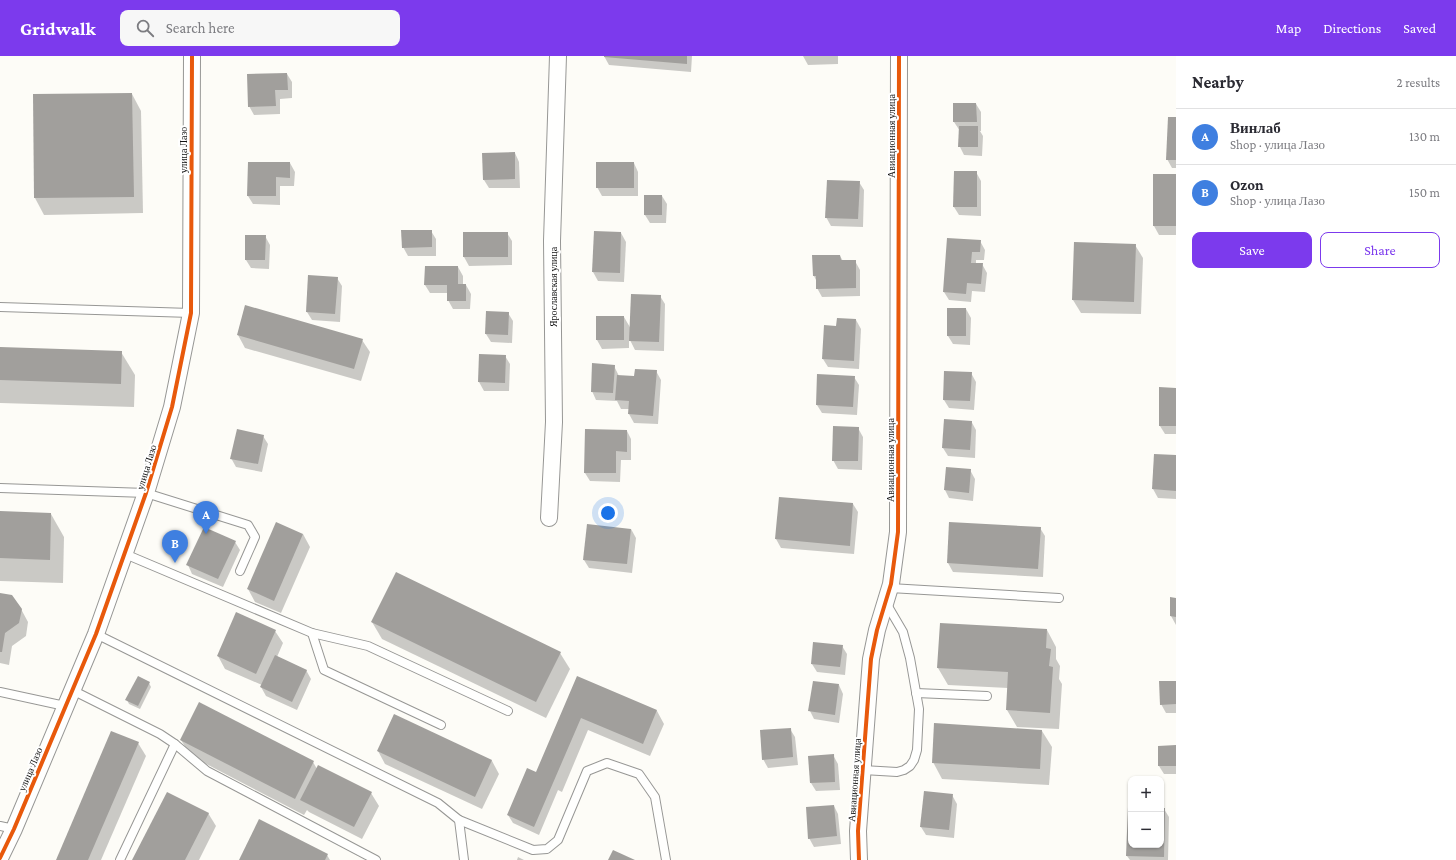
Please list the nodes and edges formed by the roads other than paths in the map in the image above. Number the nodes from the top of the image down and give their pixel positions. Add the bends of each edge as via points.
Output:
1 (192, 56) edge
2 (558, 56) edge
3 (899, 56) edge
4 (0, 308) edge
5 (191, 313) junction
6 (0, 488) edge
7 (146, 493) junction
8 (549, 518) dead end
9 (125, 554) junction
10 (240, 571) dead end
11 (888, 596) junction
12 (1059, 598) dead end
13 (312, 633) junction
14 (96, 634) junction
15 (72, 690) junction
16 (0, 692) edge
17 (916, 693) junction
18 (987, 696) dead end
19 (65, 706) junction
20 (508, 711) dead end
21 (441, 725) dead end
22 (175, 744) junction
23 (863, 770) junction
24 (460, 820) junction
25 (7, 828) edge
26 (0, 858) edge
27 (120, 860) edge
28 (376, 860) edge
29 (464, 860) edge
30 (666, 860) edge
31 (859, 860) edge

1 - 5 street, улица Лазо
2 - 8 street, Ярославская улица via 552,240 554,422
3 - 11 street, Авиационная улица via 898,532
4 - 5 lane
5 - 7 street, улица Лазо via 172,407
6 - 7 lane
7 - 9 street, улица Лазо
7 - 10 lane via 248,525 256,537
9 - 13 lane
9 - 14 street, улица Лазо
11 - 12 lane
11 - 17 lane via 907,644
11 - 23 street, Авиационная улица via 871,659
13 - 20 lane via 368,646
13 - 21 lane via 324,670
14 - 15 street, улица Лазо
14 - 24 lane via 438,803
15 - 19 street, улица Лазо
15 - 22 lane
16 - 19 lane
17 - 18 lane
17 - 23 lane via 919,718 917,750 910,766 897,772
19 - 25 street, улица Лазо
22 - 27 lane
22 - 28 lane via 207,771
23 - 31 street, Авиационная улица via 858,831
24 - 29 lane
24 - 30 lane via 533,850 547,849 558,840 588,771 607,763 640,774 655,797
25 - 26 street, улица Лазо

